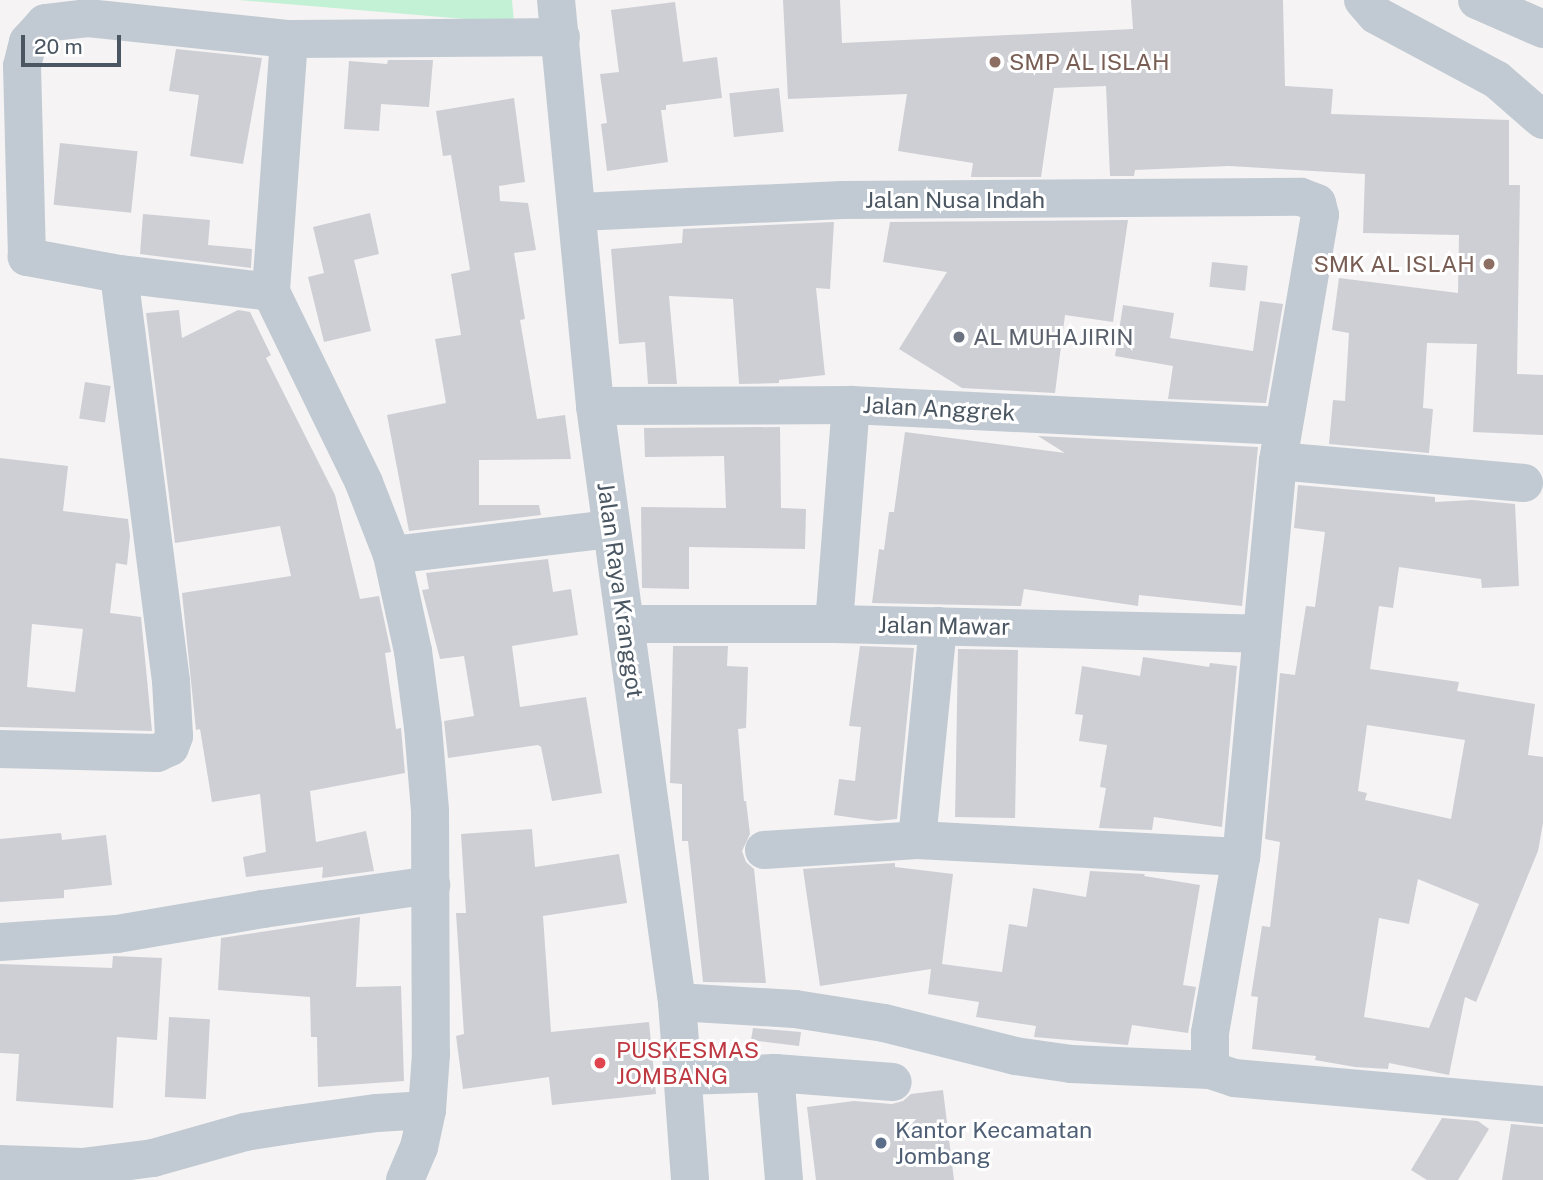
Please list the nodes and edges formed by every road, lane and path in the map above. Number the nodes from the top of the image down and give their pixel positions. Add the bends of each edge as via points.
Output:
1 (1363, 0) edge
2 (1477, 0) edge
3 (558, 18) edge
4 (1543, 29) edge
5 (289, 39) junction
6 (1543, 120) edge
7 (579, 212) junction
8 (14, 264) edge
9 (119, 274) junction
10 (271, 292) junction
11 (851, 405) junction
12 (595, 406) junction
13 (1281, 444) junction
14 (1524, 483) dead end
15 (611, 528) junction
16 (392, 555) junction
17 (626, 624) junction
18 (834, 624) junction
19 (938, 626) junction
20 (1262, 634) junction
21 (0, 749) edge
22 (916, 840) junction
23 (764, 850) dead end
24 (1241, 857) junction
25 (431, 885) junction
26 (0, 942) edge
27 (677, 1002) junction
28 (1210, 1070) junction
29 (775, 1073) junction
30 (682, 1076) junction
31 (892, 1082) dead end
32 (1543, 1105) edge
33 (427, 1110) junction
34 (0, 1164) edge
35 (150, 1169) edge
36 (405, 1180) edge
37 (690, 1180) edge
38 (784, 1180) edge

1 - 6 street via 1376,15 1497,80
2 - 4 street
3 - 5 street
3 - 7 street, Jalan Raya Kranggot
5 - 8 street via 88,18 45,23 28,42 22,66
5 - 10 street
7 - 12 street, Jalan Raya Kranggot
7 - 13 street, Jalan Nusa Indah via 843,200 1301,197 1317,203 1320,215
8 - 9 street
9 - 10 street
9 - 21 street via 171,681 174,736 170,747 157,753
10 - 16 street via 364,483
11 - 12 street, Jalan Anggrek
11 - 13 street, Jalan Anggrek
11 - 18 street
12 - 15 street, Jalan Raya Kranggot
13 - 14 street, Jalan Anggrek
13 - 20 street
15 - 16 street
15 - 17 street, Jalan Raya Kranggot
16 - 25 street via 413,651 423,727
17 - 18 street, Jalan Mawar
17 - 27 street, Jalan Raya Kranggot
18 - 19 street, Jalan Mawar
19 - 20 street, Jalan Mawar
19 - 22 street
20 - 24 street
22 - 23 street
22 - 24 street
24 - 28 street via 1210,1033
25 - 26 street via 117,934
25 - 33 street
27 - 28 street via 795,1009 872,1021 1015,1056 1071,1064
27 - 30 street, Jalan Raya Kranggot
28 - 32 street via 1234,1078
29 - 30 street
29 - 31 street
29 - 38 street
30 - 37 street, Jalan Raya Kranggot
33 - 35 street via 377,1113 224,1138
33 - 36 street
34 - 35 street

